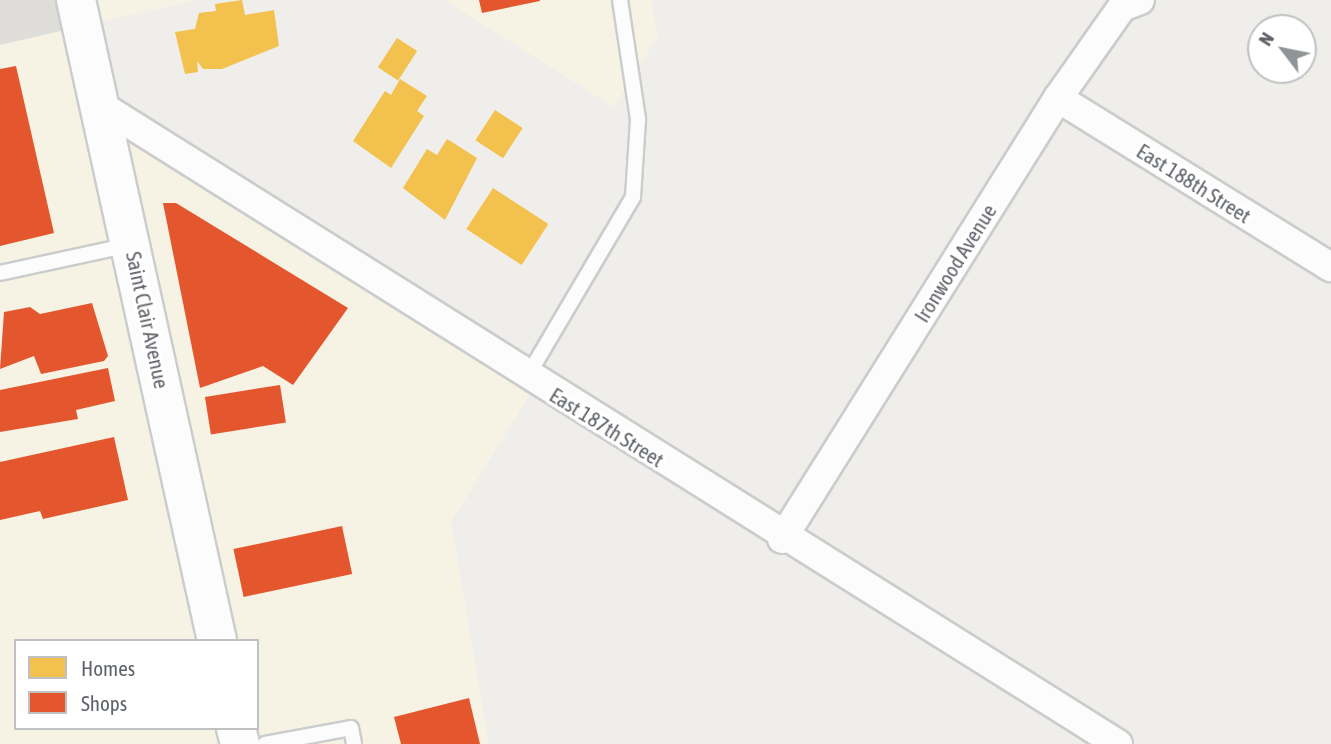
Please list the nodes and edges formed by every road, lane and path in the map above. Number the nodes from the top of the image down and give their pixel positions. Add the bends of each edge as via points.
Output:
1 (76, 0) edge
2 (620, 0) edge
3 (1140, 0) edge
4 (1058, 98) junction
5 (100, 105) junction
6 (131, 244) junction
7 (1331, 267) edge
8 (0, 273) edge
9 (527, 377) junction
10 (782, 539) junction
11 (217, 639) edge
12 (265, 744) edge
13 (354, 744) edge
14 (1118, 744) edge

1 - 5 street, Saint Clair Avenue
2 - 9 lane via 638,119 633,197
3 - 4 street, Ironwood Avenue via 1122,7
4 - 7 street, East 188th Street
4 - 10 street, Ironwood Avenue
5 - 6 street, Saint Clair Avenue
5 - 9 street, East 187th Street
6 - 8 lane
6 - 11 street, Saint Clair Avenue
9 - 10 street, East 187th Street
10 - 14 street, East 187th Street
12 - 13 lane via 351,728

